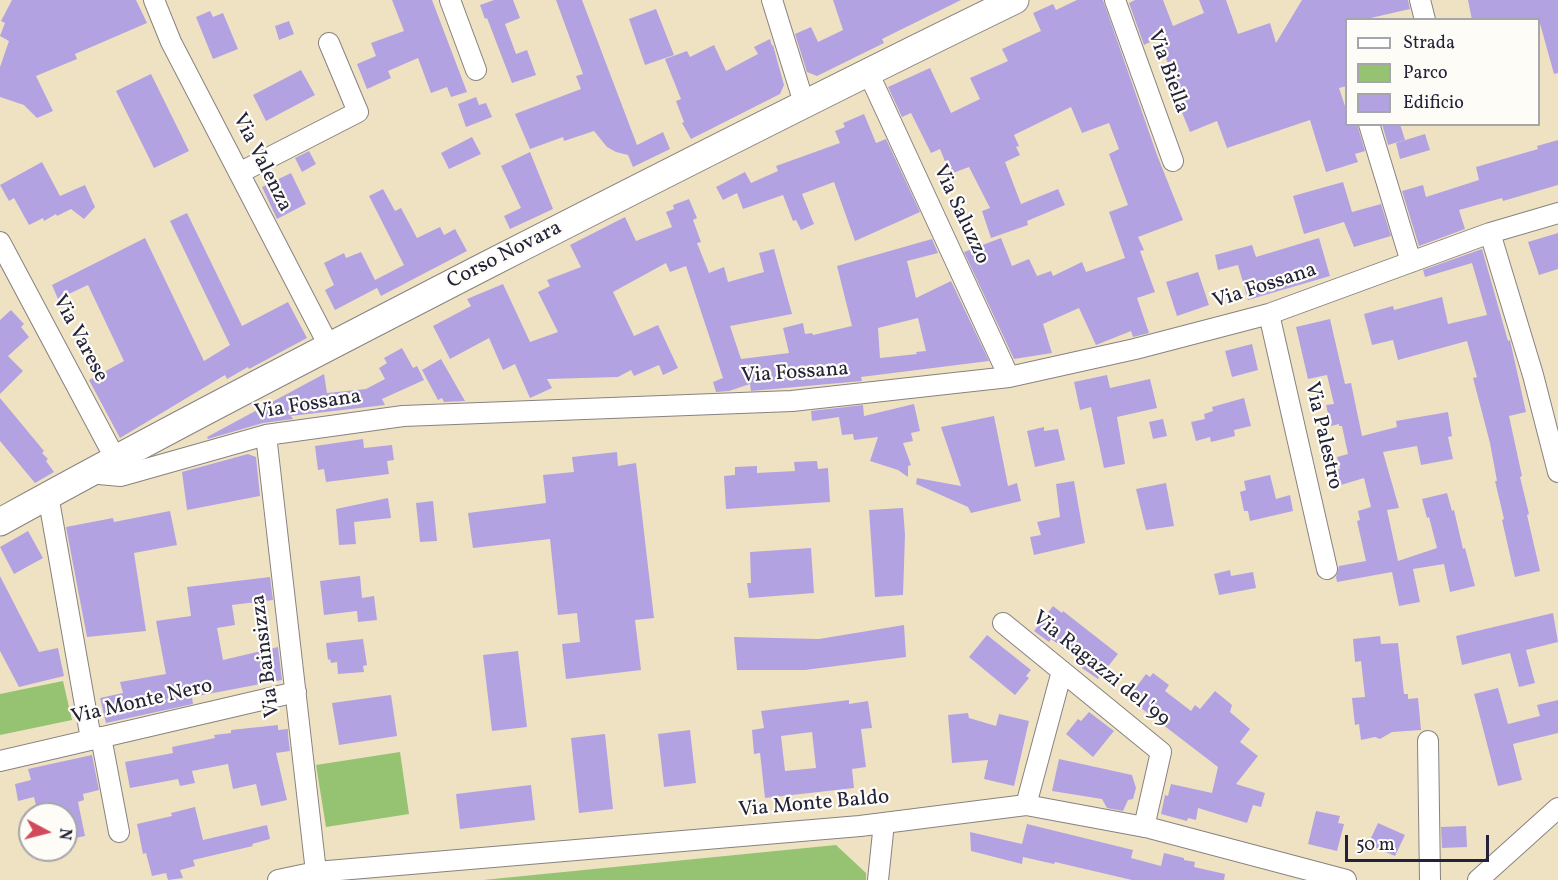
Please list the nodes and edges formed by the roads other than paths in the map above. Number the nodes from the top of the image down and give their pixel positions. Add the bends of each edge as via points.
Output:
1 (154, 0) edge
2 (450, 0) edge
3 (772, 0) edge
4 (1015, 0) edge
5 (1115, 0) edge
6 (1420, 0) edge
7 (1424, 18) edge
8 (329, 43) dead end
9 (476, 70) dead end
10 (868, 72) junction
11 (804, 103) junction
12 (1369, 126) edge
13 (1173, 161) dead end
14 (239, 173) junction
15 (1558, 213) edge
16 (1490, 233) junction
17 (0, 242) edge
18 (1411, 262) junction
19 (1269, 314) junction
20 (329, 346) junction
21 (1009, 377) junction
22 (266, 435) junction
23 (115, 458) junction
24 (1558, 472) edge
25 (87, 473) junction
26 (48, 495) junction
27 (0, 522) edge
28 (1327, 569) dead end
29 (1003, 623) dead end
30 (1062, 671) junction
31 (296, 692) junction
32 (96, 738) junction
33 (1428, 741) dead end
34 (0, 761) edge
35 (1026, 805) junction
36 (1558, 808) edge
37 (884, 823) junction
38 (1143, 827) junction
39 (119, 832) dead end
40 (316, 872) junction
41 (278, 880) edge
42 (878, 880) edge
43 (1346, 880) edge
44 (1430, 880) edge
45 (1478, 880) edge

1 - 14 street, Via Valenza via 171,42
2 - 9 street
3 - 11 street
4 - 10 main road, Corso Novara
5 - 13 street, Via Biella
6 - 7 street
8 - 14 street via 358,112
10 - 11 main road, Corso Novara
10 - 21 street, Via Saluzzo
11 - 20 main road, Corso Novara
12 - 18 street
14 - 20 street, Via Valenza
15 - 16 street, Via Fossana
16 - 18 street, Via Fossana
16 - 24 street
17 - 23 street, Via Varese
18 - 19 street, Via Fossana
19 - 21 street, Via Fossana
19 - 28 street, Via Palestro
20 - 23 main road, Corso Novara
21 - 22 street, Via Fossana via 792,401 403,416
22 - 25 street, Via Fossana via 121,476
22 - 31 street, Via Bainsizza
23 - 25 main road, Corso Novara
25 - 26 main road, Corso Novara
26 - 27 main road, Corso Novara
26 - 32 street
29 - 30 street, Via Ragazzi del '99
30 - 35 street
30 - 38 street, Via Ragazzi del '99 via 1161,752
31 - 32 street, Via Monte Nero
31 - 40 street, Via Bainsizza
32 - 34 street, Via Monte Nero
32 - 39 street
33 - 44 street
35 - 37 street, Via Monte Baldo
35 - 38 street, Via Monte Baldo
36 - 45 street
37 - 40 street, Via Monte Baldo
37 - 42 street
38 - 43 street, Via Monte Baldo
40 - 41 street, Via Monte Baldo

